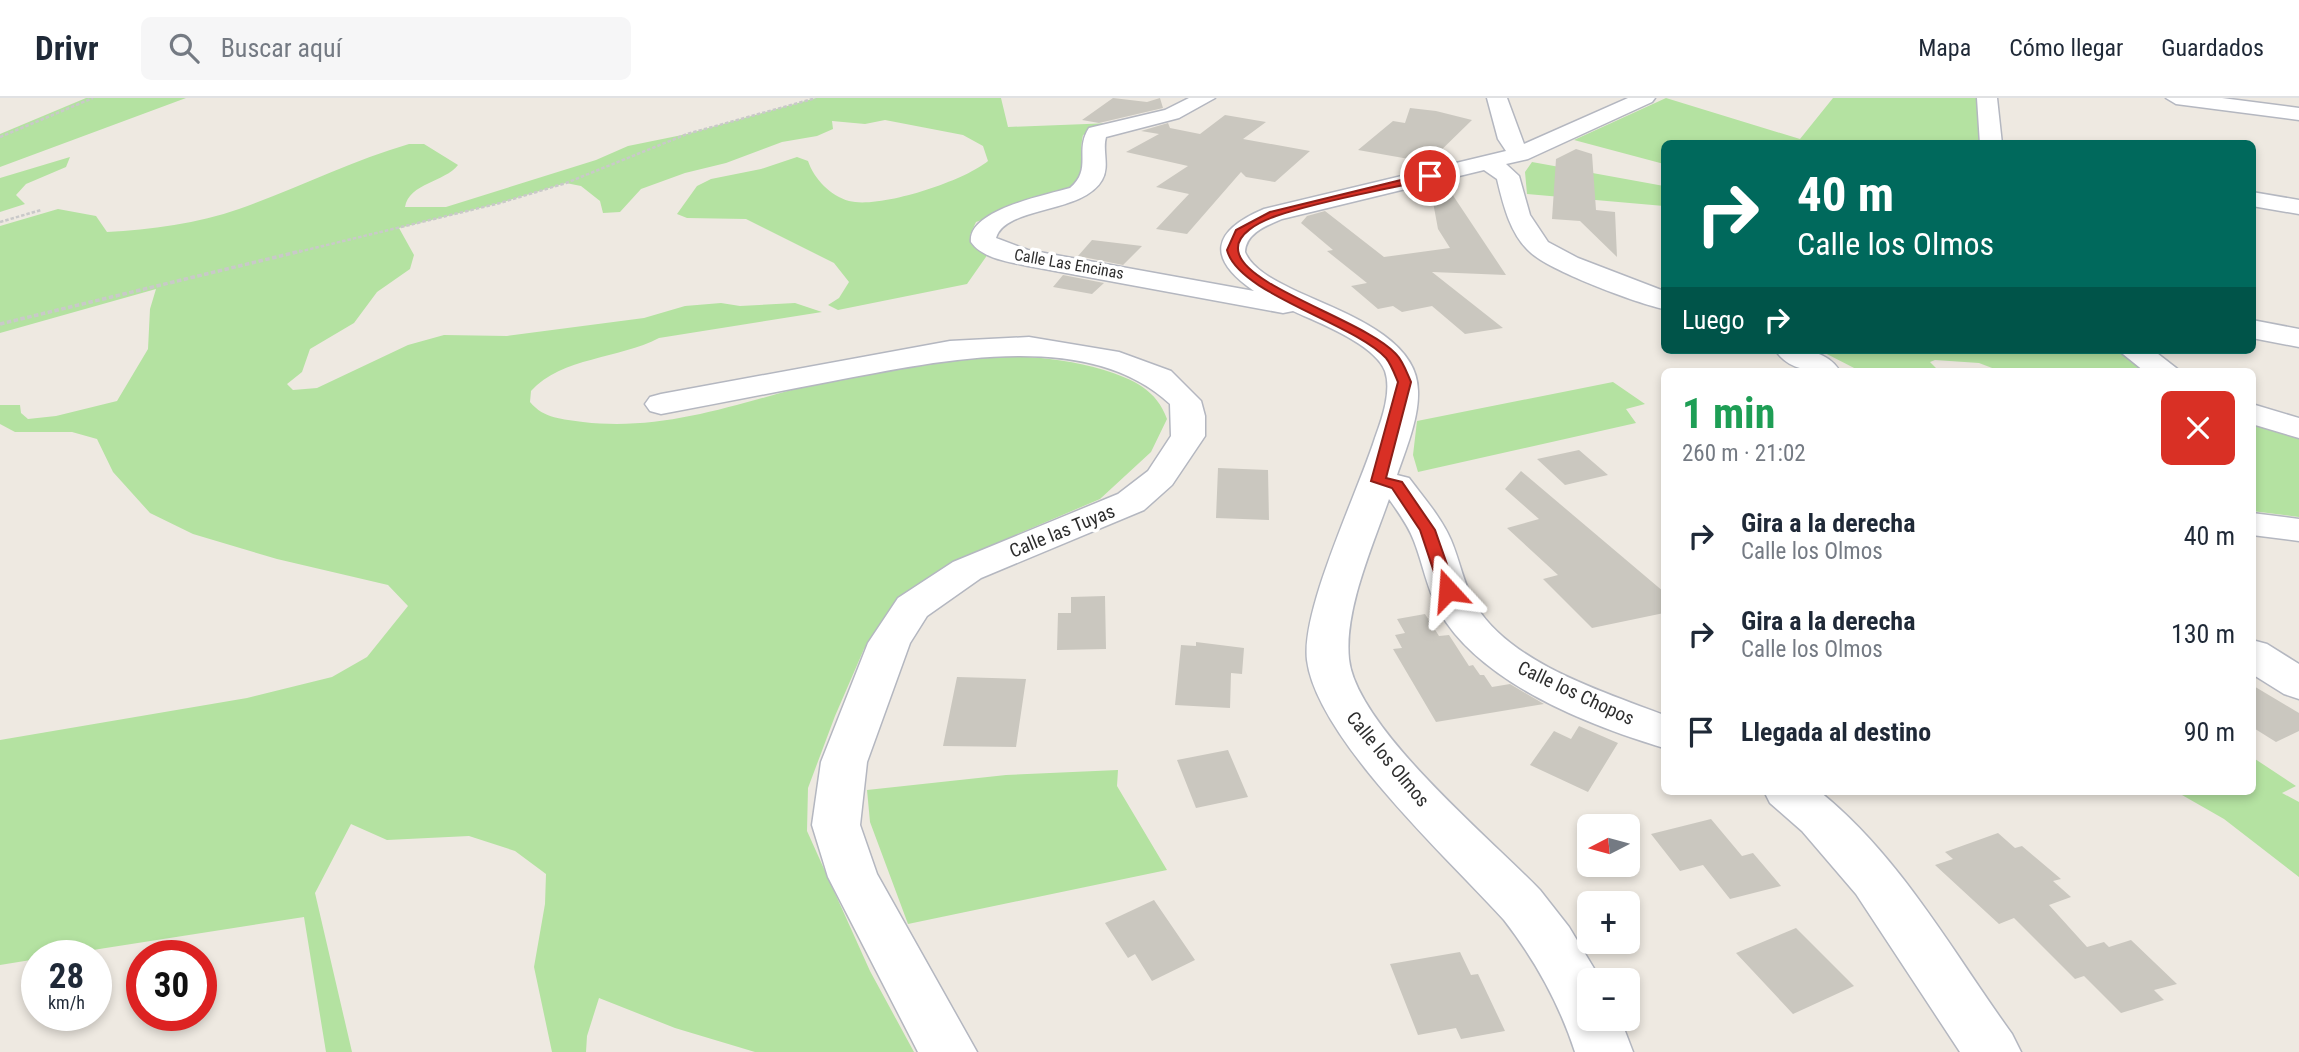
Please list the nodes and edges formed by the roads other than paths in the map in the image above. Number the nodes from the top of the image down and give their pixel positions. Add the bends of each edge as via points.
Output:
1 (1205, 98) edge
2 (1497, 98) edge
3 (1645, 98) edge
4 (1987, 98) edge
5 (2176, 98) edge
6 (2299, 114) edge
7 (1991, 140) edge
8 (1504, 158) junction
9 (2256, 200) edge
10 (2299, 207) edge
11 (1661, 300) edge
12 (1323, 314) junction
13 (2256, 330) edge
14 (2299, 338) edge
15 (1797, 354) edge
16 (2139, 354) edge
17 (1820, 368) edge
18 (2160, 368) edge
19 (661, 404) dead end
20 (2256, 415) edge
21 (2299, 428) edge
22 (1378, 481) junction
23 (2256, 525) edge
24 (2299, 530) edge
25 (2256, 657) edge
26 (2299, 684) edge
27 (1661, 731) edge
28 (1792, 795) edge
29 (1577, 986) edge
30 (1597, 1031) edge
31 (948, 1052) edge
32 (1604, 1052) edge
33 (1992, 1052) edge

1 - 12 street, Calle Las Encinas via 1172,114 1097,133 1094,175 1088,186 1000,218 987,227 984,242 1028,258
2 - 8 street via 1509,139
3 - 8 street, Calle los Olmos
4 - 7 street
5 - 6 street
8 - 11 street via 1518,215 1539,247 1569,264
8 - 12 street, Calle los Olmos via 1273,214 1240,233 1232,250 1246,271
9 - 10 street
12 - 22 street, Calle los Olmos via 1391,356 1405,382
13 - 14 street
15 - 17 street
16 - 18 street
19 - 31 street, Calle las Tuyas via 950,350 1009,346 1057,348 1119,361 1160,379 1185,401 1188,436 1160,478 1131,502 967,570 912,607 889,643 844,762 836,825 853,877
20 - 21 street
22 - 27 street, Calle los Chopos via 1396,485 1427,530 1448,590 1481,639 1530,673
22 - 29 street, Calle los Olmos via 1348,554 1329,623 1332,681 1347,712 1429,809 1523,906
23 - 24 street
25 - 26 street
28 - 33 street via 1843,843 1901,917
30 - 32 street

